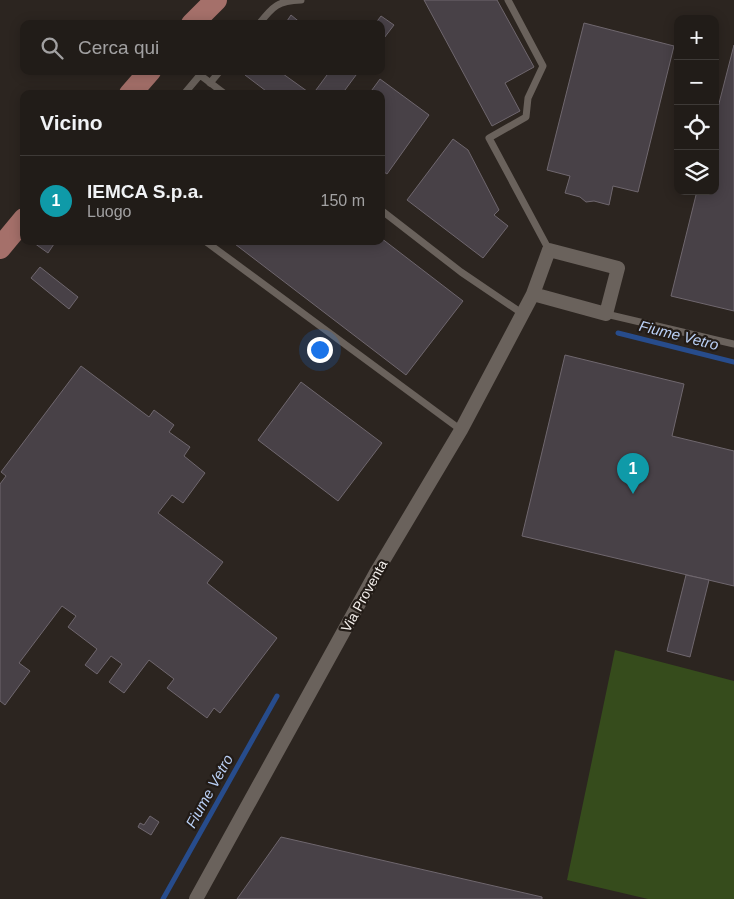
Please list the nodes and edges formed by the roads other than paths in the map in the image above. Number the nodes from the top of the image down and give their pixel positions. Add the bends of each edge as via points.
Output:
1 (301, 0) edge
2 (508, 0) edge
3 (261, 20) edge
4 (147, 75) edge
5 (200, 75) edge
6 (200, 75) edge
7 (217, 75) edge
8 (210, 83) junction
9 (133, 90) edge
10 (187, 90) edge
11 (220, 90) edge
12 (385, 213) edge
13 (20, 224) edge
14 (210, 245) edge
15 (0, 248) edge
16 (549, 250) junction
17 (533, 294) junction
18 (523, 314) junction
19 (606, 314) junction
20 (734, 344) edge
21 (461, 430) junction
22 (196, 899) edge

1 - 3 lane via 278,4
2 - 16 lane via 543,66 528,98 526,117 489,138
4 - 9 main road
5 - 10 lane
6 - 8 lane
7 - 8 lane
8 - 11 lane
12 - 18 lane via 461,272
13 - 15 main road
14 - 21 lane
16 - 17 street, Via Proventa
16 - 19 street via 618,268
17 - 18 street, Via Proventa
17 - 19 street
18 - 21 street, Via Proventa
19 - 20 lane
21 - 22 street, Via Proventa via 377,571

